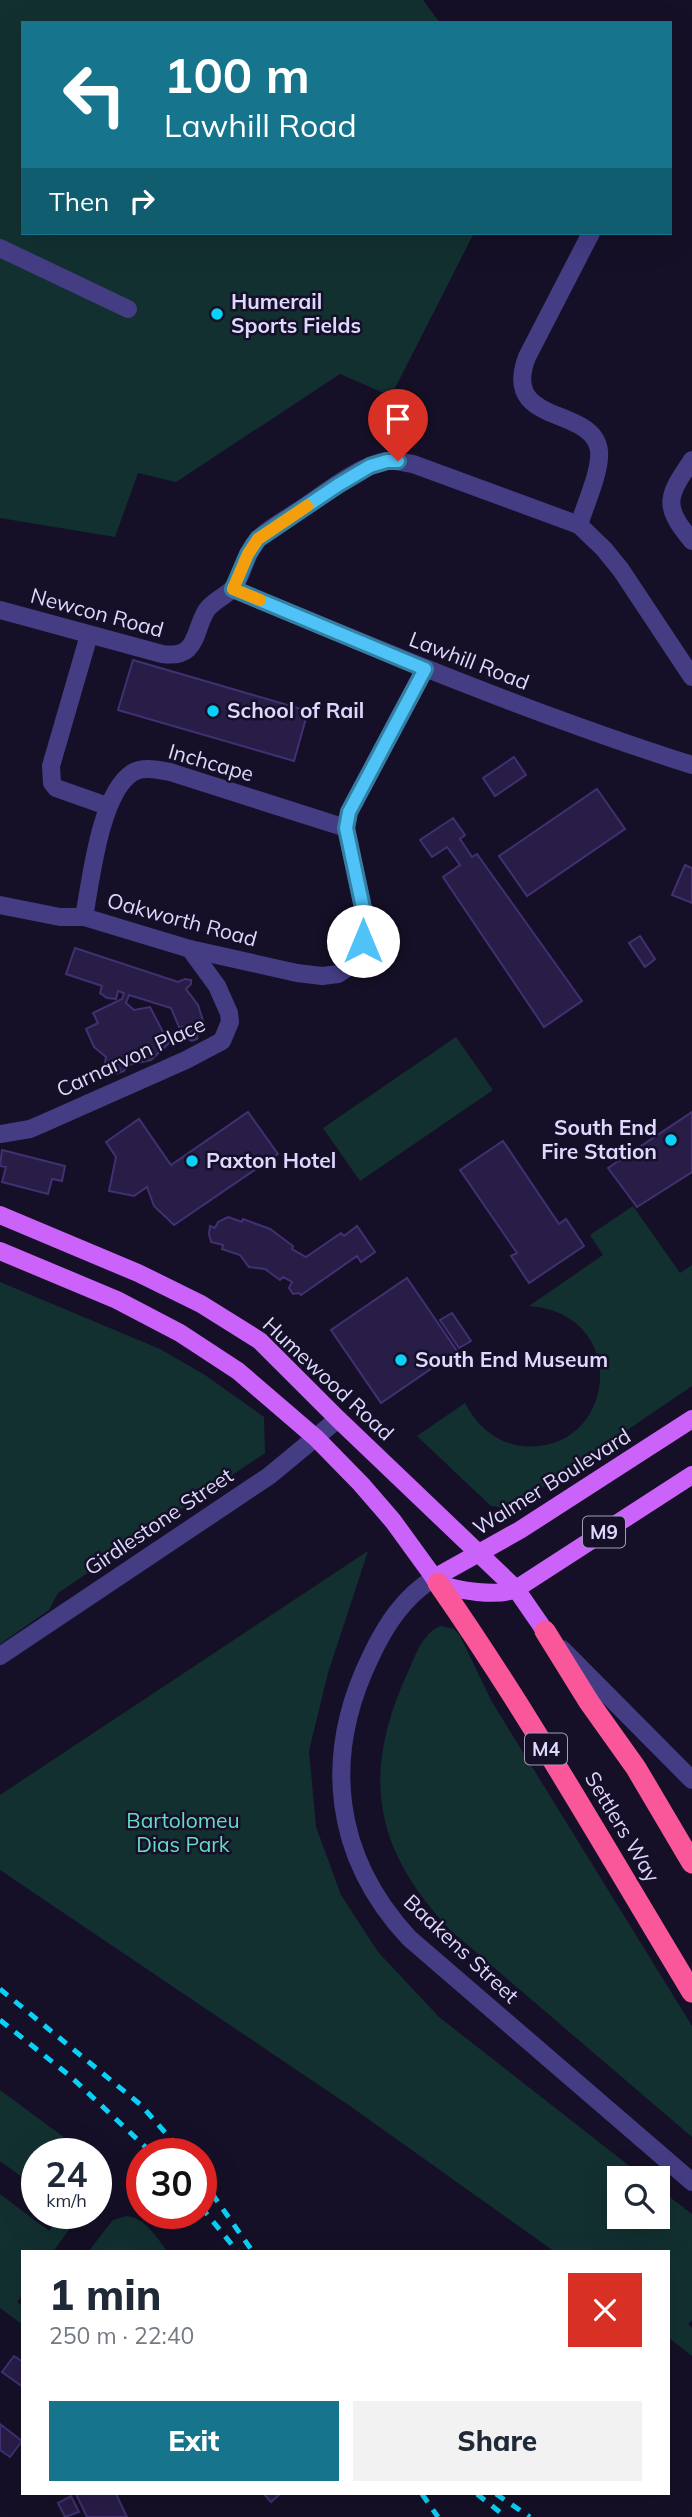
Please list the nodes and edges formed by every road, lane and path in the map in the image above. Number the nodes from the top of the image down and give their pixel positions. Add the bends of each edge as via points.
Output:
1 (590, 235) edge
2 (0, 248) edge
3 (128, 309) dead end
4 (692, 460) edge
5 (579, 524) junction
6 (692, 541) edge
7 (233, 589) junction
8 (0, 610) edge
9 (89, 635) junction
10 (425, 669) junction
11 (692, 677) edge
12 (692, 765) edge
13 (107, 806) junction
14 (346, 828) junction
15 (0, 905) edge
16 (84, 917) junction
17 (190, 949) junction
18 (0, 1134) edge
19 (0, 1216) edge
20 (0, 1251) edge
21 (338, 1419) junction
22 (692, 1419) edge
23 (316, 1437) junction
24 (692, 1475) edge
25 (480, 1554) junction
26 (436, 1581) junction
27 (516, 1589) junction
28 (545, 1631) junction
29 (0, 1656) edge
30 (692, 1780) edge
31 (692, 1863) edge
32 (692, 1992) edge
33 (692, 2182) edge

1 - 5 street via 527,357 520,381 533,402 590,432 597,442 599,462
2 - 3 street
4 - 6 street via 674,489 671,508
5 - 7 street via 413,464 387,461 338,485 258,539
5 - 11 street via 621,570
7 - 9 street, Newcon Road via 212,604 194,641 179,654 162,654
7 - 10 street, Lawhill Road
8 - 9 street, Newcon Road
9 - 13 street via 51,775 55,788
10 - 12 street, Lawhill Road via 593,734
10 - 14 street via 354,797
13 - 14 street, Inchcape via 132,773 158,770
13 - 16 street, Inchcape
14 - 17 street, Oakworth Road via 366,922 358,955 350,966 338,974 321,976
15 - 16 street, Oakworth Road via 60,918
16 - 17 street, Oakworth Road
17 - 18 street, Carnarvon Place via 217,986 229,1013 222,1041 30,1129
19 - 21 main road, Humewood Road via 201,1304 260,1341
20 - 23 main road, M4 via 117,1300 180,1333 239,1371
21 - 23 street, Girdlestone Street
21 - 25 main road, Humewood Road
22 - 25 main road, Walmer Boulevard / M9
23 - 26 main road, M4 via 393,1521
23 - 29 street, Girdlestone Street via 269,1476
24 - 27 main road, M9
25 - 26 main road, Walmer Boulevard / M9
25 - 27 main road, Humewood Road
26 - 27 main road, M9 via 448,1587 499,1593
26 - 32 highway, Settlers Way / M4 via 576,1798
26 - 33 street, Baakens Street via 418,1588 397,1611 374,1648 349,1706 341,1751 341,1787 362,1869 388,1916 409,1938
27 - 28 main road, Humewood Road
28 - 30 street
28 - 31 highway, Settlers Way via 636,1768

